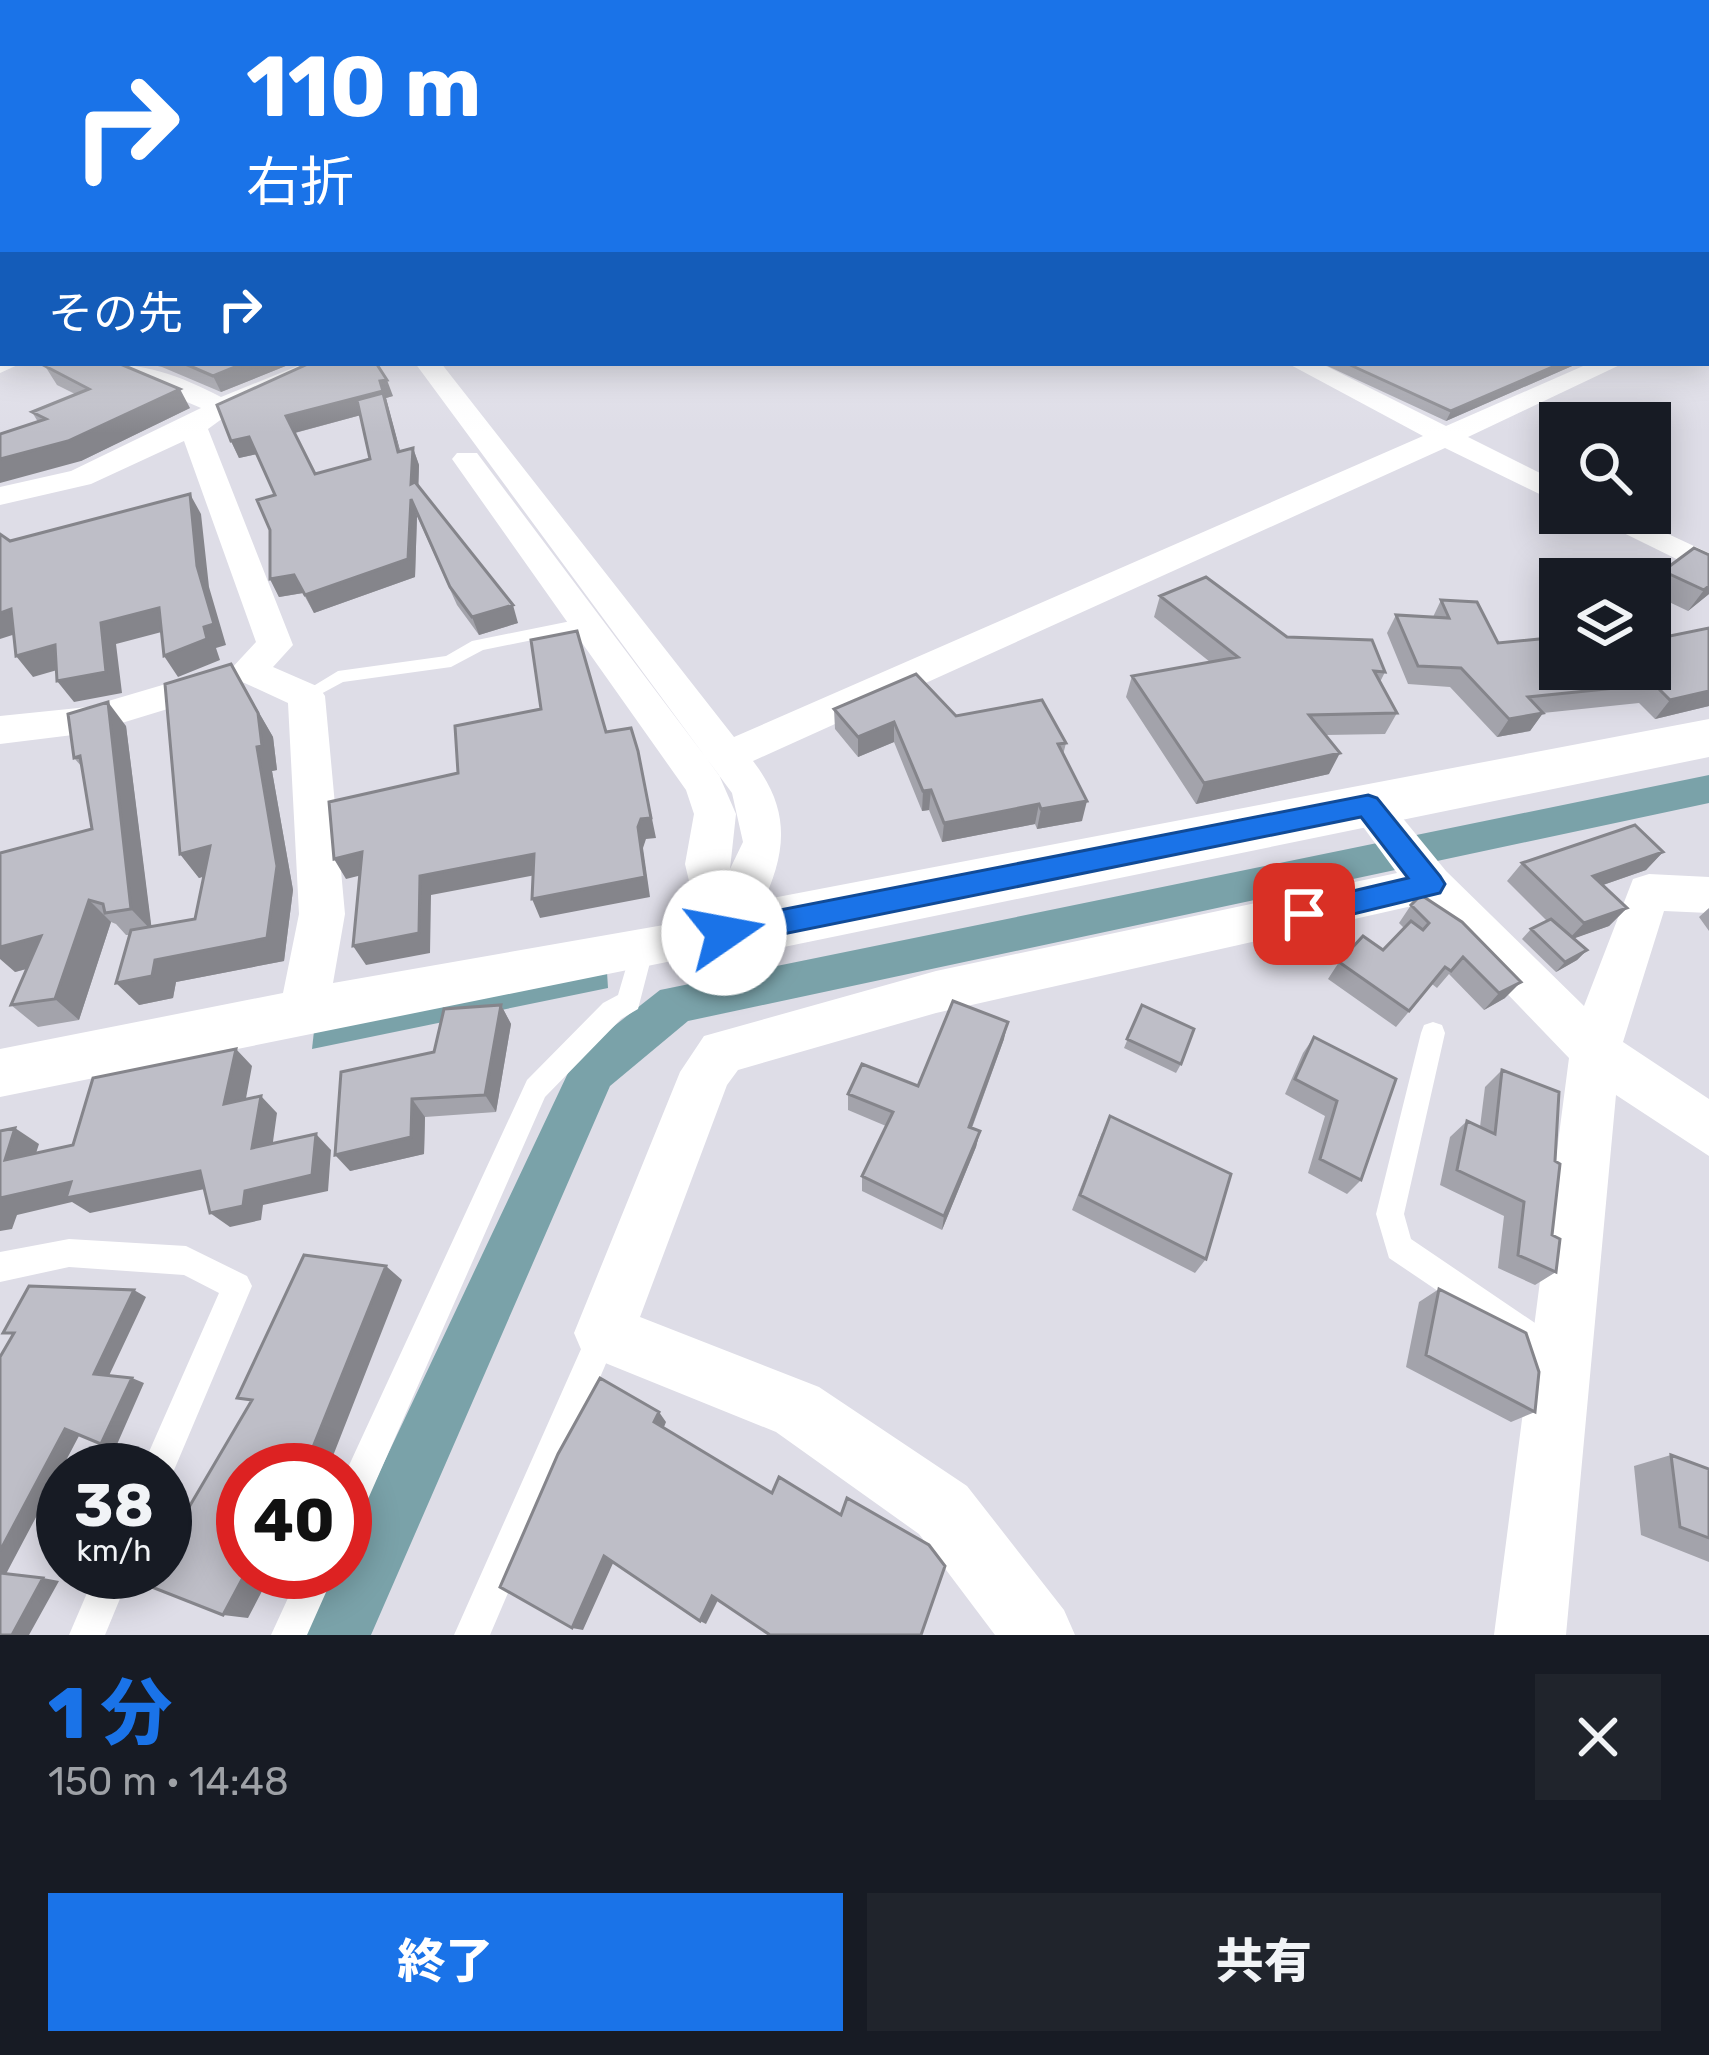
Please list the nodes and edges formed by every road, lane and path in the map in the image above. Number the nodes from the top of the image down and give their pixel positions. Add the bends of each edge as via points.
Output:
1 (119, 366) edge
2 (321, 366) edge
3 (400, 366) edge
4 (430, 366) edge
5 (1306, 366) edge
6 (1604, 366) edge
7 (207, 417) junction
8 (1445, 436) junction
9 (1539, 484) edge
10 (0, 496) edge
11 (1642, 534) edge
12 (562, 564) junction
13 (1709, 566) edge
14 (603, 618) junction
15 (248, 670) junction
16 (306, 697) junction
17 (0, 730) edge
18 (1709, 738) edge
19 (729, 756) junction
20 (1369, 806) junction
21 (1429, 883) junction
22 (1709, 895) edge
23 (724, 933) junction
24 (641, 951) junction
25 (304, 1010) junction
26 (1433, 1033) dead end
27 (1595, 1052) junction
28 (0, 1073) edge
29 (1709, 1130) edge
30 (0, 1267) edge
31 (604, 1334) junction
32 (1562, 1360) junction
33 (170, 1443) edge
34 (372, 1452) edge
35 (102, 1599) edge
36 (306, 1599) edge
37 (86, 1635) edge
38 (289, 1635) edge
39 (472, 1635) edge
40 (1039, 1635) edge
41 (1530, 1635) edge

1 - 7 street via 173,382
2 - 7 street
3 - 12 street
4 - 12 street
5 - 8 street
6 - 8 street
7 - 10 street via 80,478
7 - 15 street via 275,645
8 - 9 street
8 - 19 street
11 - 13 street
12 - 14 street
14 - 16 lane via 478,645 451,661 338,676
14 - 19 street
14 - 23 street via 716,814 706,864
15 - 16 street
15 - 17 street via 89,720
16 - 25 street via 322,914
18 - 20 street
19 - 23 street via 752,789 764,842
20 - 21 street
20 - 23 street
21 - 27 street
21 - 31 street via 937,992 722,1052 706,1072
22 - 27 street via 1649,892
23 - 24 street
24 - 25 street
24 - 34 lane via 629,1001 536,1089
25 - 28 street
26 - 32 lane via 1390,1214 1399,1248
27 - 29 street
27 - 32 street
30 - 33 lane via 69,1253 186,1261 237,1286
31 - 39 lane
31 - 40 street via 797,1409 943,1510
32 - 41 street
35 - 37 lane
36 - 38 lane

